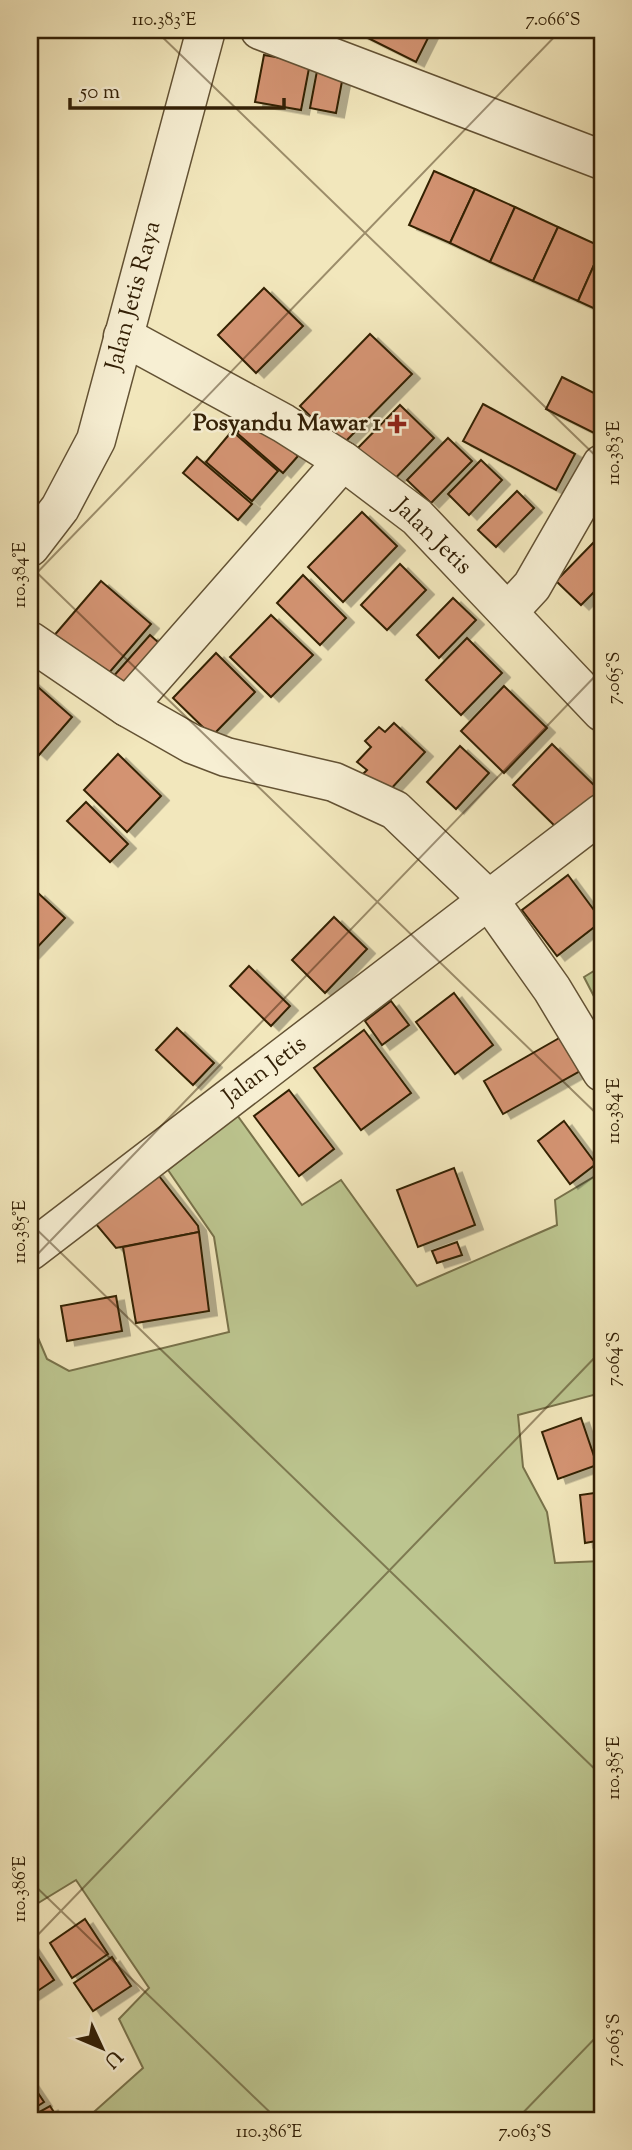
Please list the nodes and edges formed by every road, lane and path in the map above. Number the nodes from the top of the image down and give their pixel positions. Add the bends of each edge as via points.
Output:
1 (206, 30) edge
2 (260, 30) edge
3 (602, 160) edge
4 (122, 336) junction
5 (343, 461) junction
6 (602, 464) edge
7 (30, 547) edge
8 (508, 612) junction
9 (30, 641) edge
10 (127, 707) junction
11 (602, 712) edge
12 (602, 813) edge
13 (489, 901) junction
14 (602, 1072) edge
15 (33, 1235) edge

1 - 4 street, Jalan Jetis Raya
2 - 3 street
4 - 5 street, Jalan Jetis via 283,423
4 - 7 street, Jalan Jetis Raya via 96,440 60,508
5 - 8 street, Jalan Jetis via 417,517
5 - 10 street
6 - 8 street via 532,586
8 - 11 street, Jalan Jetis
9 - 10 street
10 - 13 street via 192,744 226,757 334,782 395,810
12 - 13 street, Jalan Jetis
13 - 14 street via 552,989
13 - 15 street, Jalan Jetis

